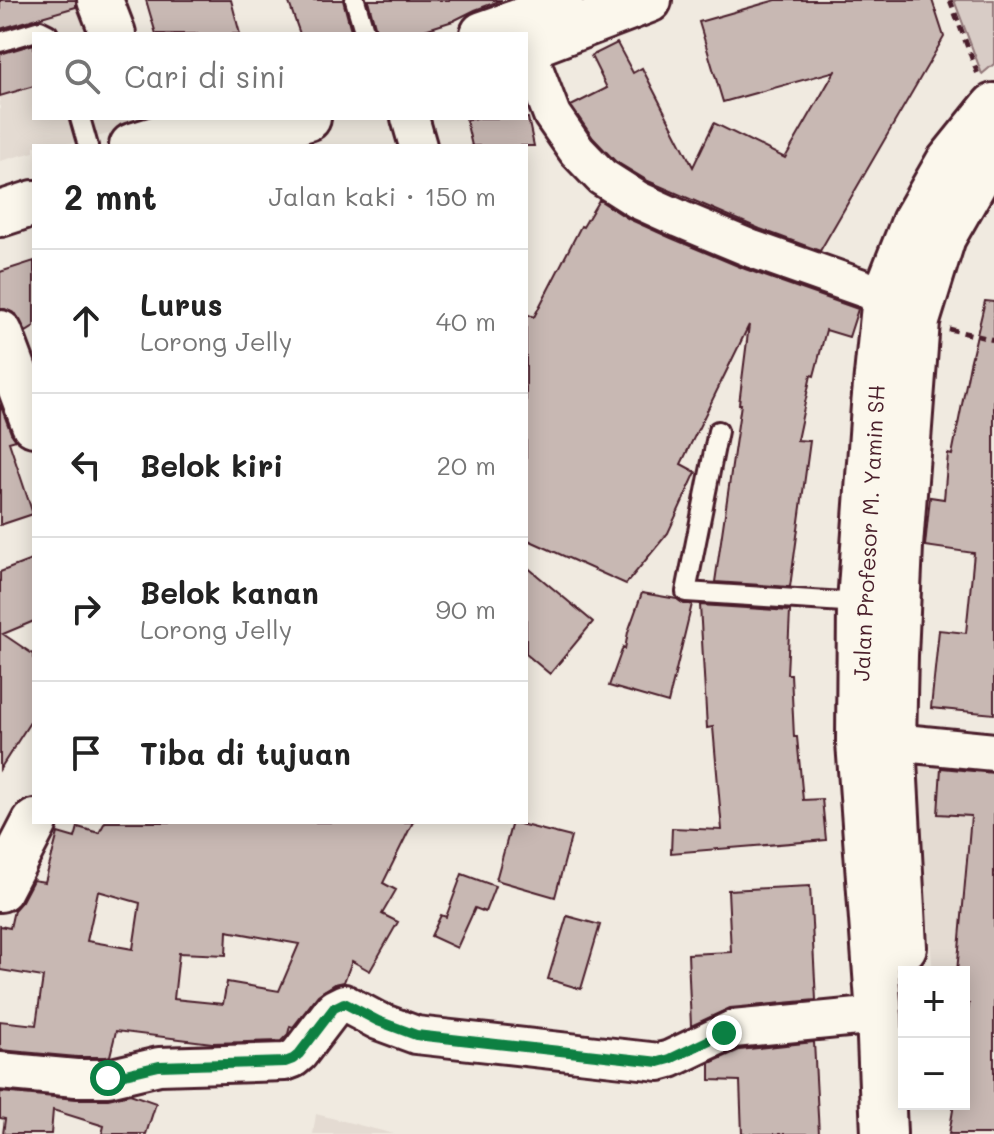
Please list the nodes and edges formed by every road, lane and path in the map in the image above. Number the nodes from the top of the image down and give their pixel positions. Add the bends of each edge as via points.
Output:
1 (100, 0) edge
2 (355, 0) edge
3 (581, 0) edge
4 (649, 0) edge
5 (950, 0) edge
6 (32, 32) edge
7 (112, 32) edge
8 (364, 32) edge
9 (489, 32) edge
10 (0, 42) edge
11 (528, 46) edge
12 (528, 52) edge
13 (992, 107) edge
14 (81, 120) edge
15 (216, 120) edge
16 (302, 120) edge
17 (411, 120) edge
18 (147, 137) edge
19 (87, 144) edge
20 (225, 144) edge
21 (417, 144) edge
22 (994, 158) edge
23 (32, 176) edge
24 (0, 185) edge
25 (32, 204) edge
26 (0, 214) edge
27 (885, 296) junction
28 (0, 333) edge
29 (32, 419) edge
30 (718, 431) dead end
31 (860, 603) junction
32 (893, 742) junction
33 (994, 752) edge
34 (34, 824) edge
35 (0, 889) edge
36 (906, 966) edge
37 (879, 1015) junction
38 (0, 1071) edge
39 (913, 1110) edge
40 (884, 1134) edge
41 (915, 1134) edge

1 - 7 main road
2 - 8 lane
3 - 9 main road
4 - 11 main road
5 - 13 path
6 - 10 lane
12 - 27 street via 552,115 602,177 680,219
13 - 27 main road, Jalan Profesor M. Yamin SH via 948,163 914,222
14 - 19 lane
15 - 18 main road
16 - 20 main road
17 - 21 street
22 - 32 main road, Jalan Profesor M. Yamin SH via 943,237 917,321 900,546
23 - 24 main road
25 - 26 main road
27 - 31 main road, Jalan Profesor M. Yamin SH
28 - 29 main road
30 - 31 lane via 686,592
31 - 37 main road, Jalan Profesor M. Yamin SH via 859,742
32 - 33 street
32 - 36 main road, Jalan Profesor M. Yamin SH
34 - 35 main road
37 - 38 street via 733,1029 659,1062 416,1035 344,1003 334,1008 299,1054 285,1062 159,1066 108,1078
37 - 40 main road, Jalan Profesor M. Yamin SH
39 - 41 main road

